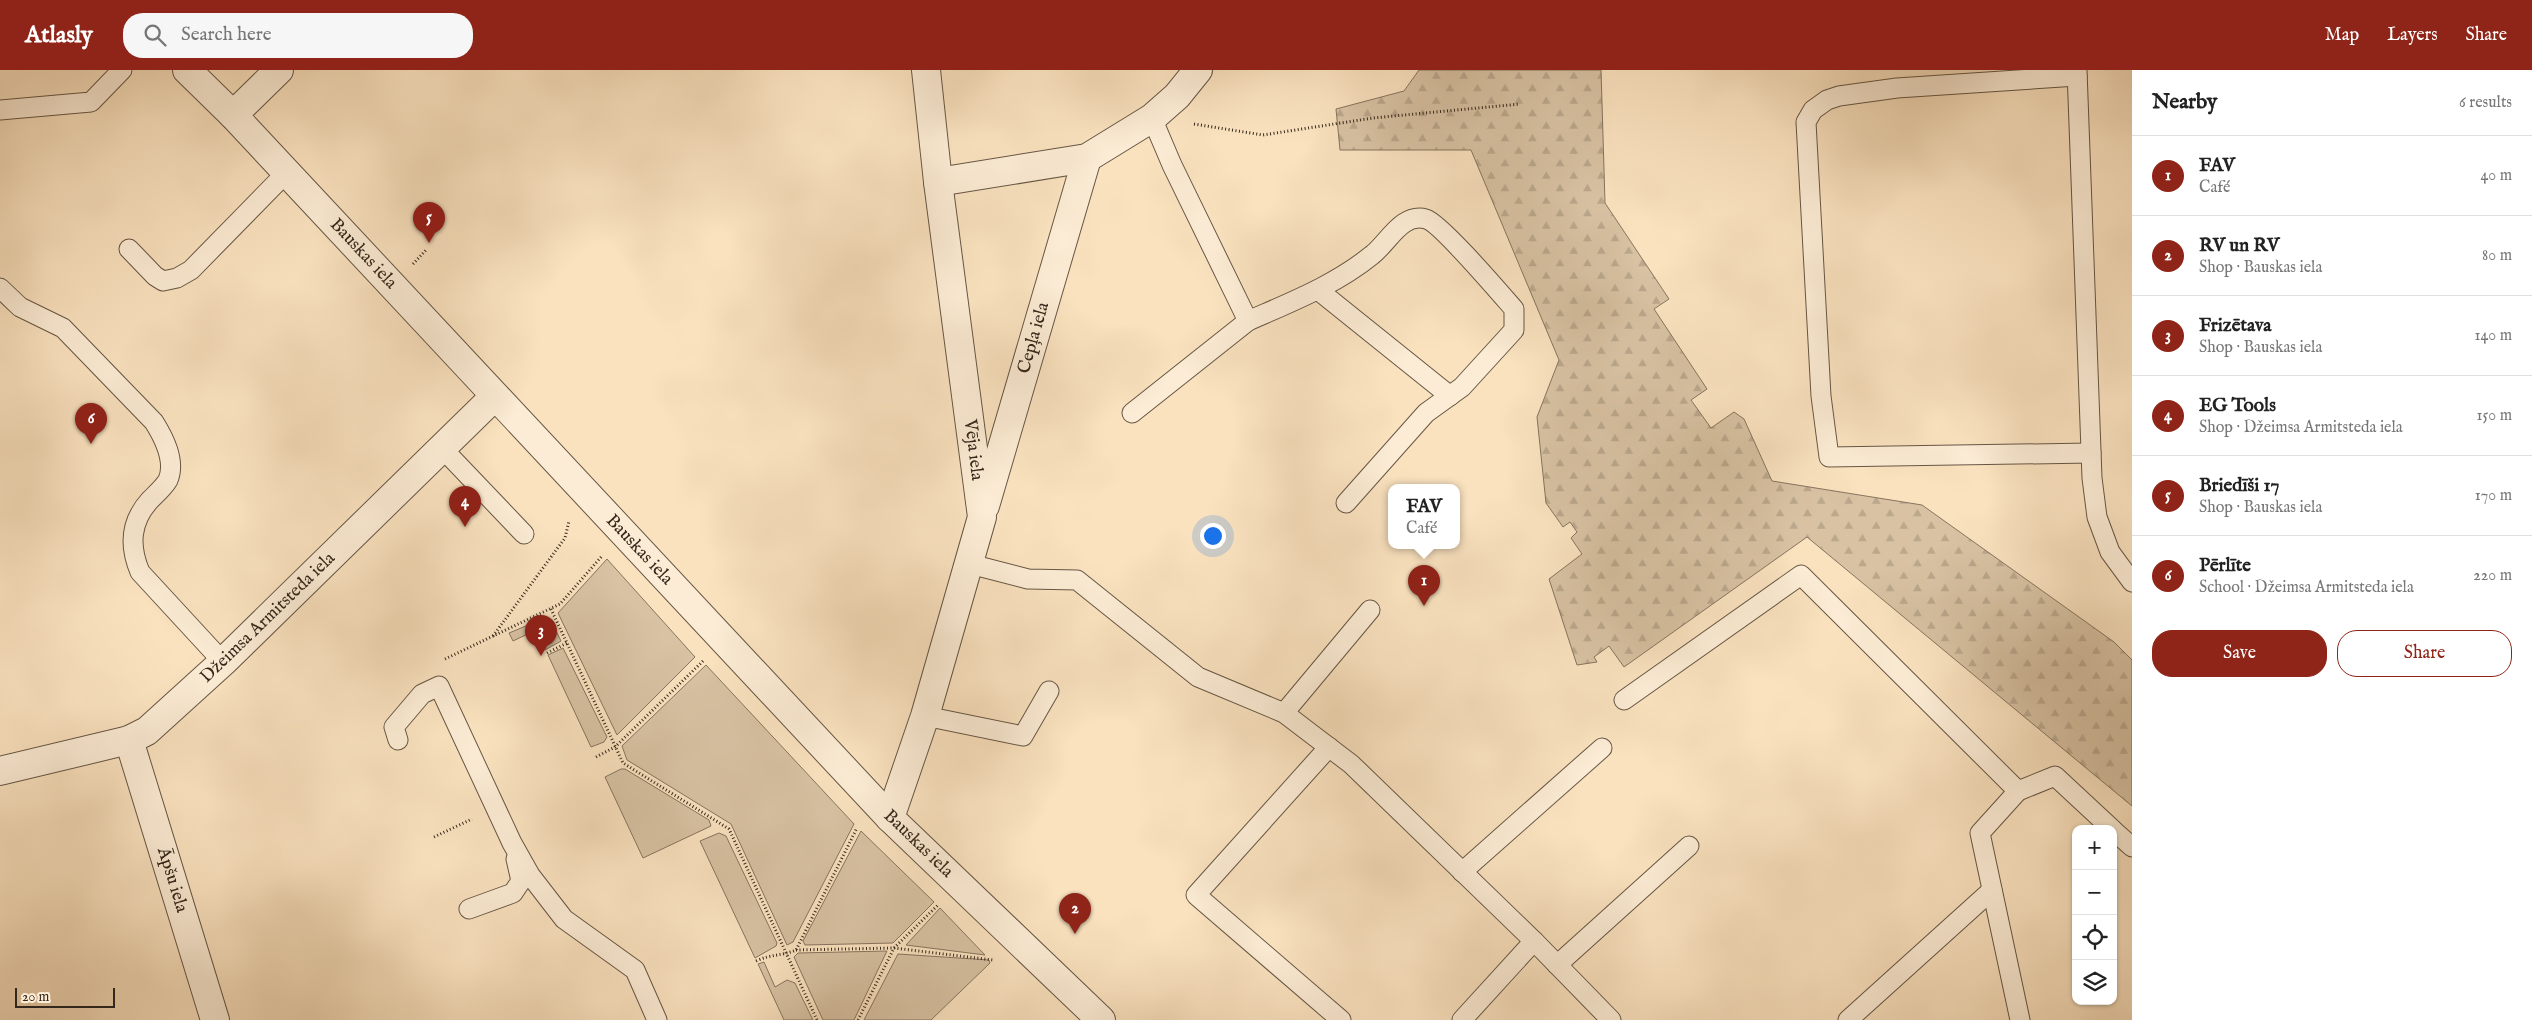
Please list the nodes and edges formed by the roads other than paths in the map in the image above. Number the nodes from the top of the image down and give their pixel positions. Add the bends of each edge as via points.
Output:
1 (122, 70) edge
2 (187, 70) edge
3 (279, 70) edge
4 (926, 70) edge
5 (1198, 70) edge
6 (2077, 73) edge
7 (0, 110) edge
8 (233, 114) junction
9 (1152, 118) junction
10 (1087, 158) junction
11 (287, 172) junction
12 (938, 182) junction
13 (129, 250) dead end
14 (0, 288) edge
15 (1318, 290) junction
16 (1248, 321) junction
17 (496, 396) junction
18 (1450, 396) junction
19 (1132, 412) dead end
20 (442, 448) junction
21 (2091, 453) junction
22 (1346, 503) dead end
23 (982, 517) junction
24 (524, 534) dead end
25 (970, 564) junction
26 (2132, 582) edge
27 (1370, 610) dead end
28 (224, 662) junction
29 (1049, 691) dead end
30 (1624, 700) dead end
31 (1284, 713) junction
32 (925, 716) junction
33 (129, 740) junction
34 (398, 740) dead end
35 (1329, 747) junction
36 (1602, 748) dead end
37 (0, 771) edge
38 (2018, 791) junction
39 (890, 818) junction
40 (2109, 825) edge
41 (2117, 833) edge
42 (512, 844) junction
43 (1689, 846) dead end
44 (2132, 847) edge
45 (1462, 872) junction
46 (1992, 890) junction
47 (469, 909) dead end
48 (1534, 941) junction
49 (1557, 965) junction
50 (215, 1020) edge
51 (658, 1020) edge
52 (1100, 1020) edge
53 (1341, 1020) edge
54 (1462, 1020) edge
55 (1611, 1020) edge
56 (1848, 1020) edge
57 (2020, 1020) edge

1 - 7 lane via 91,102
2 - 8 street, Bauskas iela
3 - 8 street
4 - 12 street, Vēja iela
5 - 9 street via 1177,96
6 - 21 lane
6 - 21 lane via 1839,96 1813,110 1806,122 1821,396 1829,457
8 - 11 street, Bauskas iela
9 - 10 street
9 - 16 lane
10 - 12 street
10 - 23 street, Cepļa iela
11 - 13 lane via 191,270 177,278 164,281 155,276
11 - 17 street, Bauskas iela
12 - 23 street, Vēja iela
14 - 28 lane via 20,307 63,328 154,422 165,438 170,460 168,480 135,520 134,556 140,572
15 - 16 lane
15 - 18 lane
15 - 18 lane via 1372,255 1405,222 1415,217 1428,220 1514,308 1514,330 1462,388
16 - 19 lane
17 - 20 street, Džeimsa Armitsteda iela
17 - 39 street, Bauskas iela
18 - 22 lane via 1426,414
20 - 24 lane
20 - 28 street, Džeimsa Armitsteda iela
21 - 26 lane via 2097,517 2110,552
23 - 25 street, Vēja iela
25 - 31 lane via 1028,579 1077,580 1198,677
25 - 32 street, Vēja iela
27 - 31 lane
28 - 33 street, Džeimsa Armitsteda iela via 147,731
29 - 32 lane via 1023,736
30 - 38 lane via 1801,575
31 - 35 lane
32 - 39 street, Vēja iela
33 - 37 street, Džeimsa Armitsteda iela
33 - 50 street, Āpšu iela
34 - 42 lane via 394,727 422,694 439,686
35 - 45 lane via 1351,764
35 - 53 lane via 1196,895
36 - 45 lane
38 - 40 lane via 2055,776
38 - 46 lane via 1980,833
39 - 52 street, Bauskas iela
41 - 44 lane
42 - 47 lane via 521,881 513,893
42 - 51 lane via 530,875 564,919 635,970
43 - 49 lane
45 - 48 lane
46 - 56 lane
46 - 57 lane
48 - 49 lane
48 - 54 lane
49 - 55 lane

